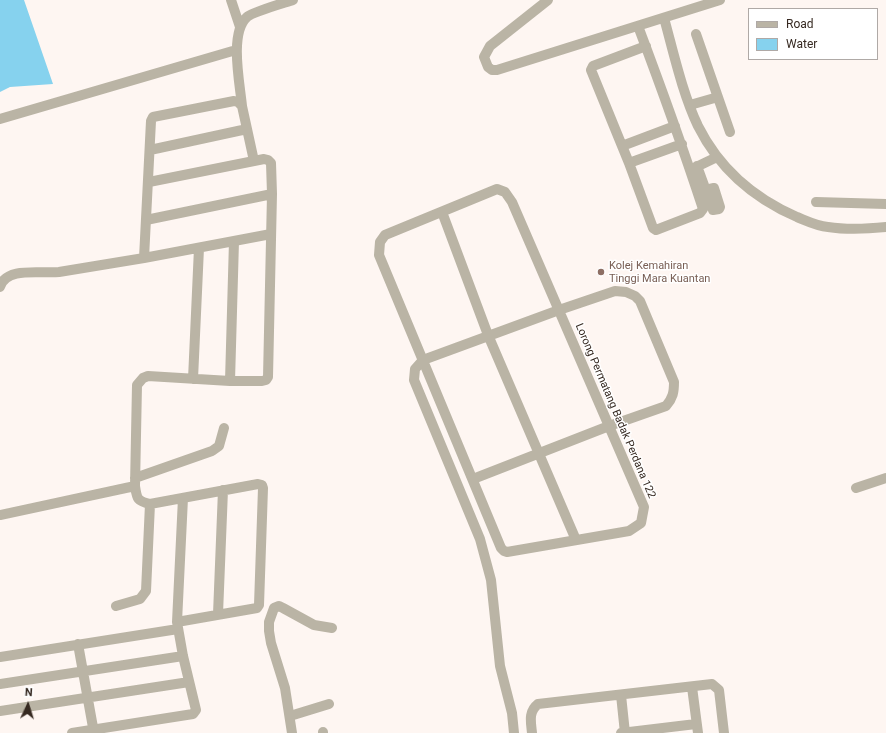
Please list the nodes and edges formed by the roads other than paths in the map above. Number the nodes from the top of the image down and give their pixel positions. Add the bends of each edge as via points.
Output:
1 (231, 0) edge
2 (293, 0) edge
3 (548, 0) edge
4 (720, 0) edge
5 (664, 18) junction
6 (638, 26) junction
7 (240, 27) junction
8 (696, 34) dead end
9 (646, 46) junction
10 (236, 50) junction
11 (718, 97) junction
12 (690, 105) junction
13 (242, 106) junction
14 (0, 120) edge
15 (675, 126) junction
16 (247, 129) junction
17 (730, 132) dead end
18 (682, 144) junction
19 (622, 146) junction
20 (150, 150) junction
21 (717, 157) junction
22 (254, 161) junction
23 (629, 163) junction
24 (694, 168) junction
25 (149, 182) junction
26 (706, 190) dead end
27 (272, 194) junction
28 (816, 202) dead end
29 (886, 204) edge
30 (442, 212) junction
31 (146, 220) junction
32 (884, 229) edge
33 (271, 234) junction
34 (234, 241) junction
35 (199, 248) junction
36 (144, 258) junction
37 (1, 283) edge
38 (559, 310) junction
39 (488, 335) junction
40 (423, 360) junction
41 (193, 379) junction
42 (230, 381) junction
43 (609, 426) junction
44 (224, 428) dead end
45 (540, 454) junction
46 (886, 478) edge
47 (474, 479) junction
48 (135, 482) junction
49 (856, 488) dead end
50 (223, 490) junction
51 (183, 498) junction
52 (150, 504) junction
53 (0, 515) edge
54 (576, 540) junction
55 (116, 606) dead end
56 (218, 614) junction
57 (178, 625) junction
58 (332, 628) dead end
59 (78, 644) junction
60 (183, 656) junction
61 (0, 657) edge
62 (83, 671) junction
63 (189, 682) junction
64 (0, 684) edge
65 (692, 687) junction
66 (621, 695) junction
67 (88, 697) junction
68 (329, 704) dead end
69 (0, 711) edge
70 (290, 716) junction
71 (697, 728) edge
72 (125, 729) edge
73 (94, 731) edge
74 (72, 733) edge
75 (292, 733) edge
76 (514, 733) edge
77 (532, 733) edge
78 (624, 733) edge
79 (724, 733) edge

1 - 7 street
2 - 7 street via 248,15
3 - 6 street via 490,46 484,56 488,67 497,70
4 - 5 street
5 - 6 street
5 - 12 street
6 - 9 street
7 - 10 street
8 - 11 street
9 - 15 street
9 - 19 street via 593,66 591,70
10 - 13 street
10 - 14 street
11 - 12 street
11 - 17 street
12 - 21 street
13 - 16 street
13 - 20 street via 234,101 153,117
15 - 18 street
15 - 19 street
16 - 20 street
16 - 22 street
18 - 23 street
18 - 24 street
19 - 23 street
20 - 25 street
21 - 24 street
21 - 32 street via 741,183 786,212 827,227
22 - 25 street
22 - 27 street via 264,159 271,163
23 - 24 street via 653,228 656,230 702,211
24 - 26 street
25 - 31 street
27 - 31 street
27 - 33 street
28 - 29 street
30 - 38 street, Lorong Permatang Badak Perdana 122 via 497,189 505,192 512,202
30 - 39 street
30 - 40 street, Lorong Permatang Badak Perdana 122 via 385,235 380,242 379,255
31 - 36 street
33 - 34 street
33 - 42 street via 268,377 262,381
34 - 35 street
34 - 42 street
35 - 36 street
35 - 41 street
36 - 37 street via 48,274 18,273 10,275
38 - 39 street
38 - 43 street, Lorong Permatang Badak Perdana 122
38 - 43 street via 615,291 626,292 640,301 674,382 672,399 666,406
39 - 40 street
39 - 45 street
40 - 47 street, Lorong Permatang Badak Perdana 122
40 - 76 street via 414,369 414,380 480,539 492,580 500,666 512,713
41 - 42 street
41 - 48 street via 148,376 139,381
43 - 45 street
43 - 54 street, Lorong Permatang Badak Perdana 122 via 644,507 641,523 630,531
44 - 48 street via 219,446 212,452
45 - 47 street
45 - 54 street
46 - 49 street
47 - 54 street, Lorong Permatang Badak Perdana 122 via 504,551
48 - 52 street via 138,500
48 - 53 street
50 - 51 street
50 - 56 street
50 - 56 street via 258,484 263,488 259,607
51 - 52 street
51 - 57 street
52 - 55 street via 146,591 140,599
56 - 57 street
57 - 59 street
57 - 60 street
58 - 70 street via 314,625 279,606 274,608 270,622 270,637 285,688
59 - 61 street
59 - 62 street
60 - 62 street
60 - 63 street
62 - 64 street
62 - 67 street
63 - 67 street
63 - 72 street via 196,710 193,714
65 - 66 street
65 - 71 street
65 - 79 street via 712,684 719,690
66 - 77 street via 538,704 531,713
66 - 78 street
67 - 69 street
67 - 73 street
68 - 70 street
70 - 75 street
71 - 78 street
72 - 73 street
73 - 74 street

